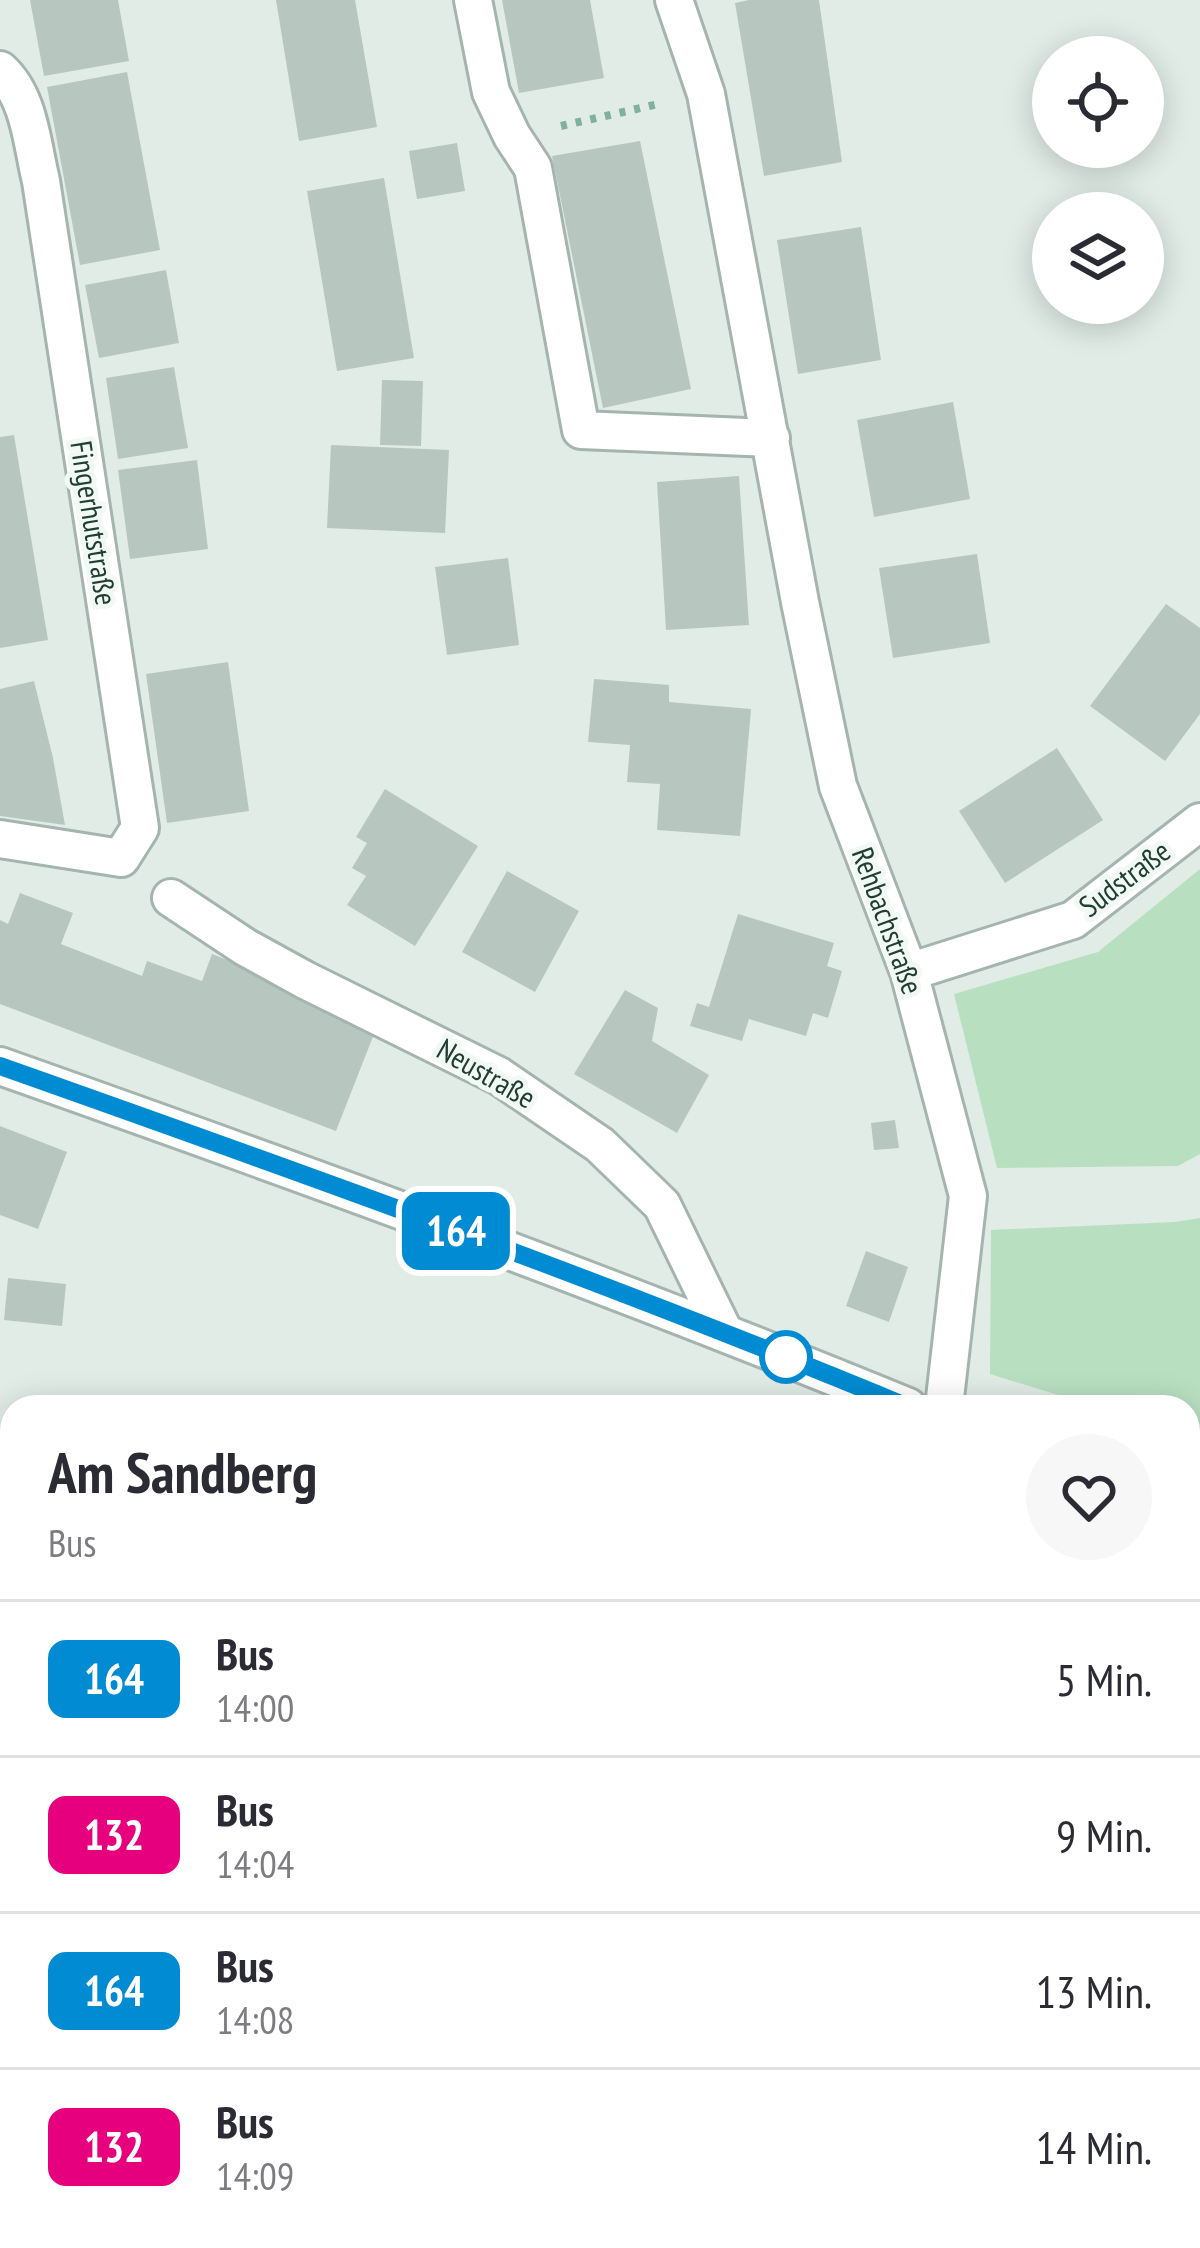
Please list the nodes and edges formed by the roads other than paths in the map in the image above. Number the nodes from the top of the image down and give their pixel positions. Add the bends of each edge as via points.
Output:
1 (473, 0) edge
2 (674, 0) edge
3 (0, 70) edge
4 (771, 438) junction
5 (1200, 823) edge
6 (0, 839) edge
7 (171, 898) dead end
8 (909, 972) junction
9 (0, 1066) edge
10 (724, 1332) junction
11 (879, 1395) edge
12 (945, 1395) edge

1 - 4 street via 491,92 532,168 581,430
2 - 4 street, Rehbachstraße via 706,94
3 - 6 street, Fingerhutstraße via 22,102 41,182 140,828 121,858
4 - 8 street, Rehbachstraße via 838,786
5 - 8 street, Sudstraße via 1072,920
7 - 10 street, Neustraße via 305,980 499,1076 600,1145 662,1205
8 - 12 street, Rehbachstraße via 968,1196
9 - 10 street
10 - 11 street

